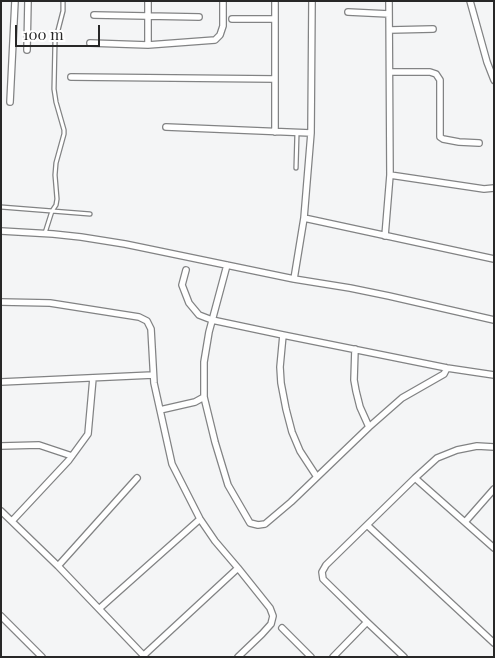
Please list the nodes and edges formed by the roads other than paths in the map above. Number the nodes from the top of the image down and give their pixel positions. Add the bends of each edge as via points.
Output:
1 (15, 1) edge
2 (28, 1) edge
3 (63, 1) edge
4 (148, 1) edge
5 (224, 1) edge
6 (276, 1) edge
7 (312, 1) edge
8 (389, 1) edge
9 (470, 1) edge
10 (348, 12) dead end
11 (389, 14) junction
12 (94, 15) dead end
13 (147, 16) junction
14 (199, 17) dead end
15 (232, 19) dead end
16 (275, 19) junction
17 (433, 29) dead end
18 (390, 30) junction
19 (90, 43) dead end
20 (148, 45) junction
21 (27, 50) dead end
22 (390, 72) junction
23 (71, 78) dead end
24 (275, 79) junction
25 (494, 80) edge
26 (10, 102) dead end
27 (166, 127) dead end
28 (275, 132) junction
29 (297, 133) junction
30 (311, 134) junction
31 (479, 143) dead end
32 (296, 168) dead end
33 (390, 175) junction
34 (494, 188) edge
35 (1, 207) edge
36 (52, 211) junction
37 (90, 214) dead end
38 (304, 218) junction
39 (1, 231) edge
40 (45, 233) junction
41 (385, 236) junction
42 (494, 259) edge
43 (227, 265) junction
44 (186, 270) dead end
45 (294, 279) junction
46 (1, 302) edge
47 (212, 320) junction
48 (494, 320) edge
49 (283, 336) junction
50 (355, 349) junction
51 (448, 368) junction
52 (153, 375) junction
53 (494, 375) edge
54 (92, 378) junction
55 (1, 382) edge
56 (204, 397) junction
57 (160, 410) junction
58 (369, 428) junction
59 (1, 446) edge
60 (494, 447) edge
61 (72, 456) junction
62 (317, 477) junction
63 (137, 478) dead end
64 (415, 478) junction
65 (494, 489) edge
66 (1, 511) edge
67 (200, 519) junction
68 (12, 521) junction
69 (465, 522) junction
70 (367, 525) junction
71 (494, 548) edge
72 (58, 566) junction
73 (238, 568) junction
74 (100, 608) junction
75 (1, 616) edge
76 (367, 622) junction
77 (282, 628) dead end
78 (494, 643) edge
79 (144, 656) edge
80 (42, 657) edge
81 (238, 657) edge
82 (311, 657) edge
83 (333, 657) edge
84 (404, 657) edge

1 - 26 street
2 - 21 street
3 - 36 lane via 55,42 54,89 64,134 56,163 57,199
4 - 13 street
5 - 20 street via 223,26 215,40
6 - 16 street
7 - 30 street
8 - 11 street
9 - 25 street
10 - 11 street
11 - 18 street
12 - 13 street
13 - 14 street
13 - 20 street
15 - 16 street
16 - 24 street
17 - 18 street
18 - 22 street
19 - 20 street
22 - 31 street via 436,74 440,80 440,137 443,140
22 - 33 street
23 - 24 street
24 - 28 street
27 - 28 street
28 - 29 street
29 - 30 street
29 - 32 lane
30 - 38 street
33 - 34 street
33 - 41 street
35 - 36 lane
36 - 37 lane
36 - 40 lane
38 - 41 street
38 - 45 street
39 - 40 street
40 - 43 street via 125,244
41 - 42 street
43 - 45 street
43 - 47 street
44 - 47 street via 182,285 189,302 199,316
45 - 48 street
46 - 52 street via 50,303 139,317 152,329
47 - 49 street
47 - 56 street via 204,362
49 - 50 street
49 - 62 street via 280,367 286,409 300,451
50 - 51 street
50 - 58 street via 355,386
51 - 53 street
51 - 58 street via 444,374 402,398
52 - 54 street
52 - 57 street
54 - 55 street
54 - 61 street via 88,434
56 - 57 street
56 - 62 street via 228,485 250,523 265,524
57 - 67 street via 172,464
58 - 62 street
59 - 61 street via 39,445
60 - 64 street via 457,450 437,458
61 - 68 street
63 - 72 street
64 - 69 street
64 - 70 street
65 - 69 street
66 - 68 street
67 - 73 street
67 - 74 street
68 - 72 street
69 - 71 street
70 - 76 street via 322,572 323,579
70 - 78 street
72 - 74 street
73 - 79 street
73 - 81 street via 273,616 267,629
74 - 79 street
75 - 80 street
76 - 83 street
76 - 84 street
77 - 82 street

